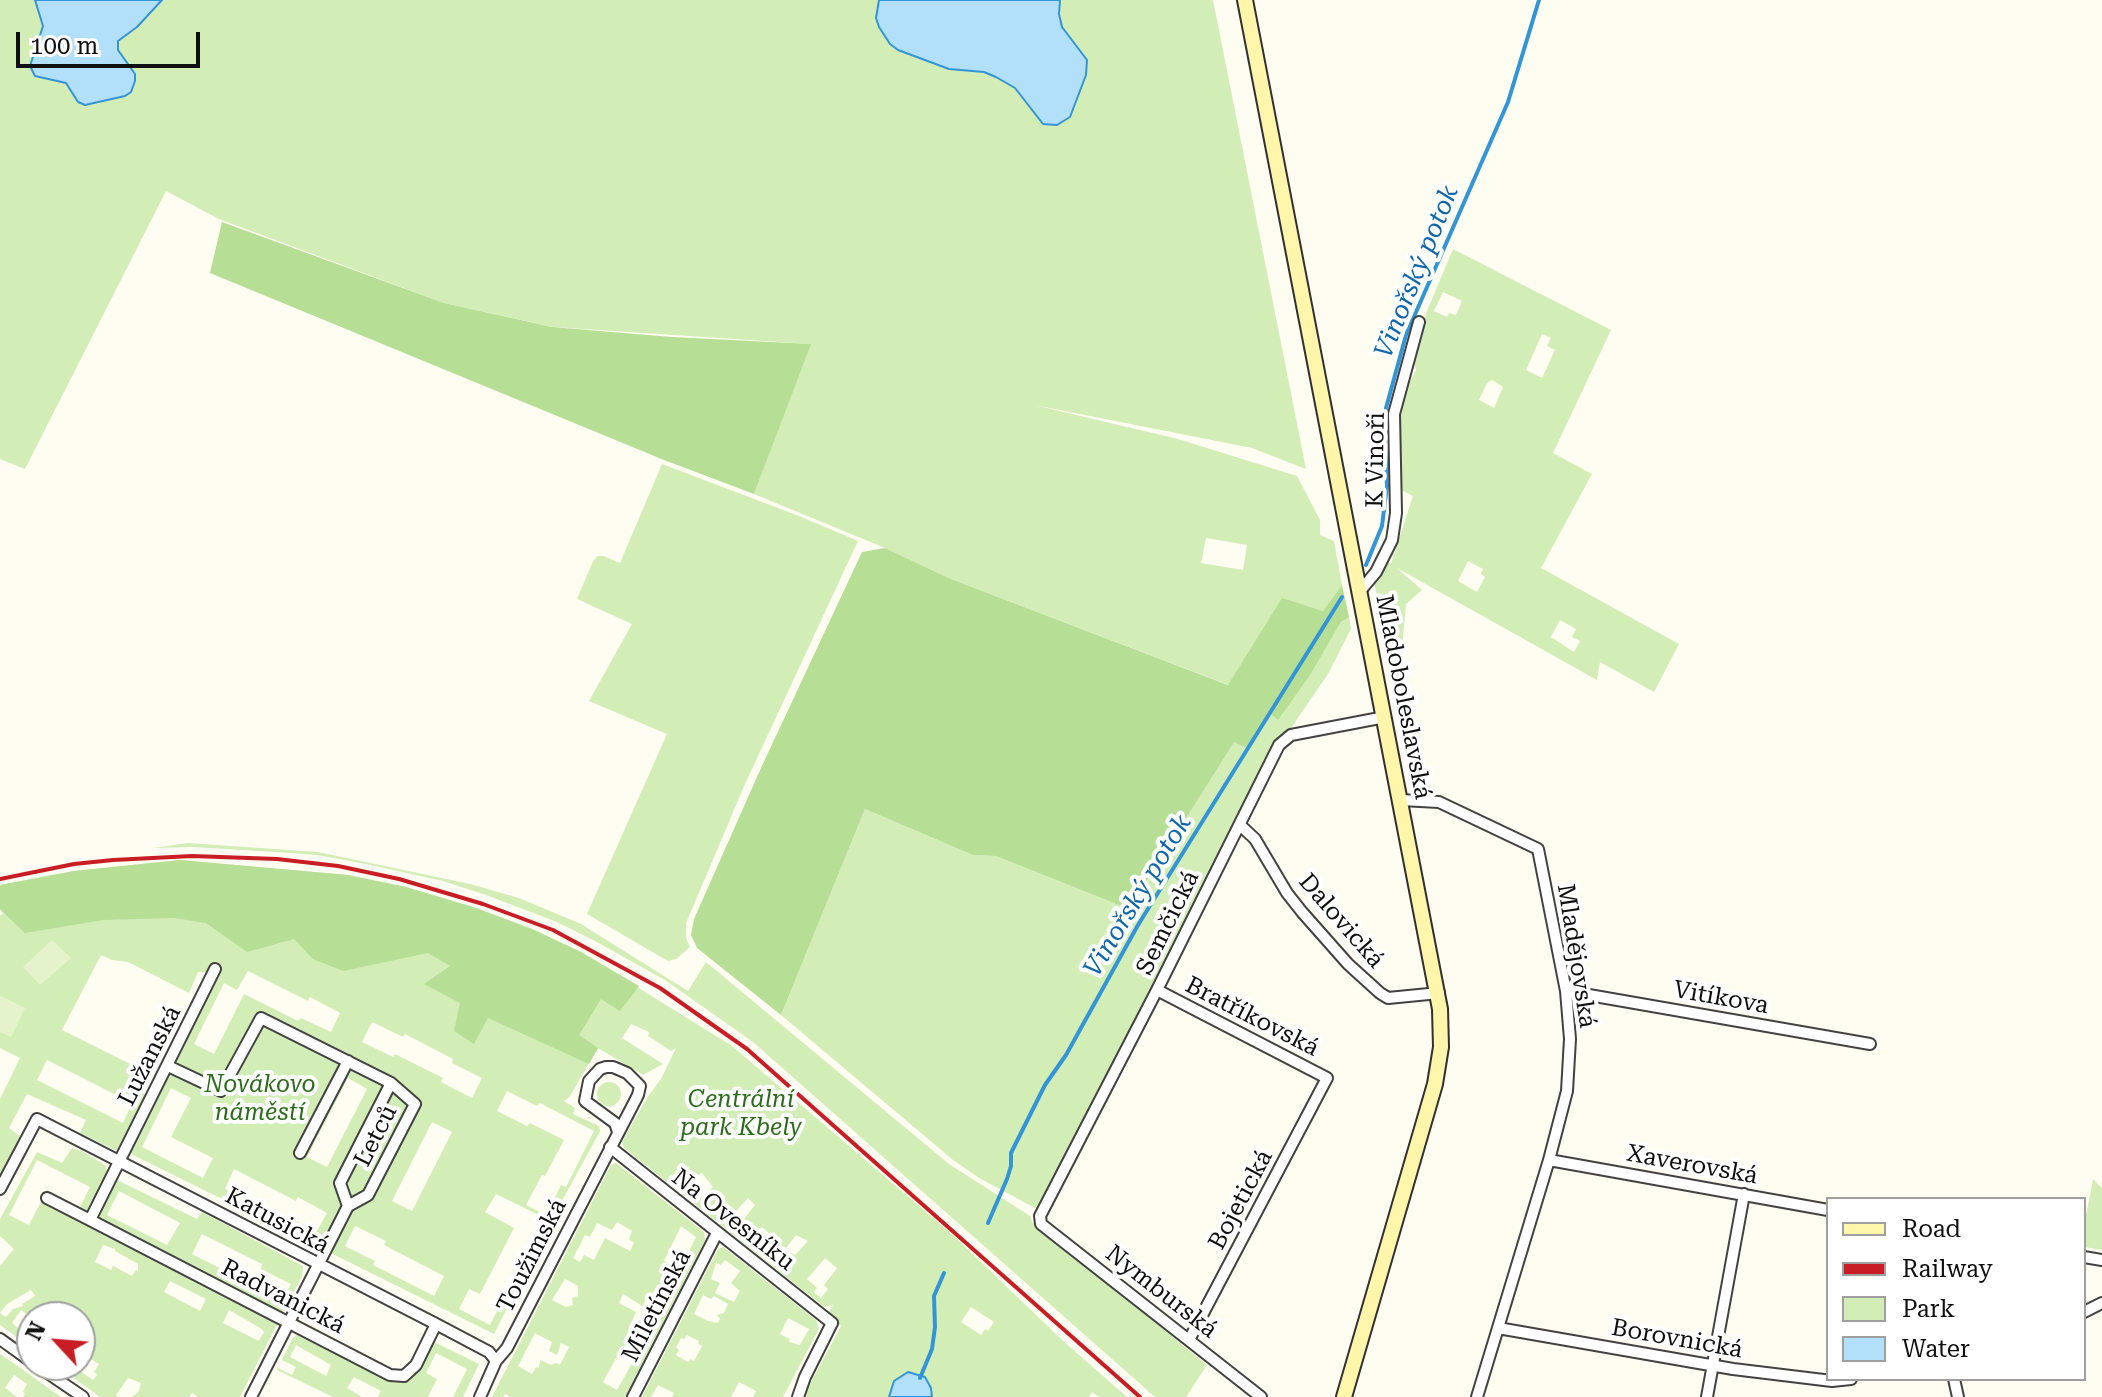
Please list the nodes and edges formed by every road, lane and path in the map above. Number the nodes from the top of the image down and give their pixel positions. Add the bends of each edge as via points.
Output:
1 (1245, 0) edge
2 (1419, 322) dead end
3 (1360, 591) junction
4 (1385, 717) junction
5 (1401, 800) junction
6 (1240, 825) junction
7 (215, 969) dead end
8 (1157, 990) junction
9 (1566, 991) junction
10 (1439, 993) junction
11 (1870, 1044) dead end
12 (348, 1061) junction
13 (168, 1066) junction
14 (1327, 1078) joint
15 (391, 1083) junction
16 (618, 1132) junction
17 (610, 1147) junction
18 (300, 1153) dead end
19 (1549, 1160) junction
20 (120, 1161) junction
21 (0, 1189) edge
22 (1744, 1194) junction
23 (47, 1198) dead end
24 (348, 1206) junction
25 (1826, 1210) edge
26 (1040, 1216) joint
27 (90, 1220) junction
28 (717, 1233) junction
29 (318, 1265) junction
30 (289, 1324) junction
31 (436, 1324) junction
32 (1498, 1328) junction
33 (1189, 1340) junction
34 (496, 1361) junction
35 (1713, 1366) junction
36 (1826, 1380) edge
37 (60, 1381) edge
38 (83, 1397) edge
39 (251, 1397) edge
40 (480, 1397) edge
41 (633, 1397) edge
42 (798, 1397) edge
43 (1261, 1397) edge
44 (1344, 1397) edge
45 (1477, 1397) edge
46 (1707, 1397) edge

1 - 3 main road, Mladoboleslavská
2 - 3 street, K Vinoři via 1394,414 1392,540
3 - 4 main road, Mladoboleslavská
4 - 5 main road, Mladoboleslavská
4 - 6 street, Semčická via 1284,739
5 - 9 street, Mladějovská via 1439,802 1538,849
5 - 10 main road, Mladoboleslavská
6 - 8 street, Semčická
6 - 10 street, Dalovická via 1255,839 1302,912 1348,964 1388,998
7 - 13 street, Lužanská
8 - 14 street, Bratříkovská
8 - 26 street, Semčická
9 - 11 street, Vitíkova
9 - 19 street, Mladějovská via 1567,1091
10 - 44 main road, Mladoboleslavská via 1441,1047 1435,1084
12 - 13 street via 261,1018 221,1091
12 - 15 street, Letců
12 - 18 street
13 - 20 street, Lužanská
14 - 33 street, Bojetická
15 - 24 street, Letců via 340,1183
15 - 24 street, Letců via 415,1104 368,1195
16 - 16 street, Toužimská via 640,1086 627,1073 606,1067 589,1081 585,1101 615,1123
16 - 17 street, Toužimská
17 - 28 street, Na Ovesníku
17 - 34 street, Toužimská
19 - 22 street, Xaverovská
19 - 32 street, Mladějovská
20 - 21 street, Katusická via 37,1119
20 - 27 street
20 - 29 street, Katusická
22 - 25 street, Xaverovská
22 - 35 street
23 - 27 street, Radvanická
24 - 29 street, Letců
26 - 33 street, Nymburská via 1041,1224
27 - 30 street, Radvanická
28 - 41 street, Miletínská
28 - 42 street, Na Ovesníku via 832,1323
29 - 30 street, Letců
29 - 31 street, Katusická
30 - 31 street, Radvanická via 404,1376 416,1365
30 - 39 street, Letců
31 - 34 street, Katusická
32 - 35 street, Borovnická
32 - 45 street, Mladějovská
33 - 43 street, Nymburská
34 - 40 street, Toužimská
35 - 36 street, Borovnická
35 - 46 street
37 - 38 street

